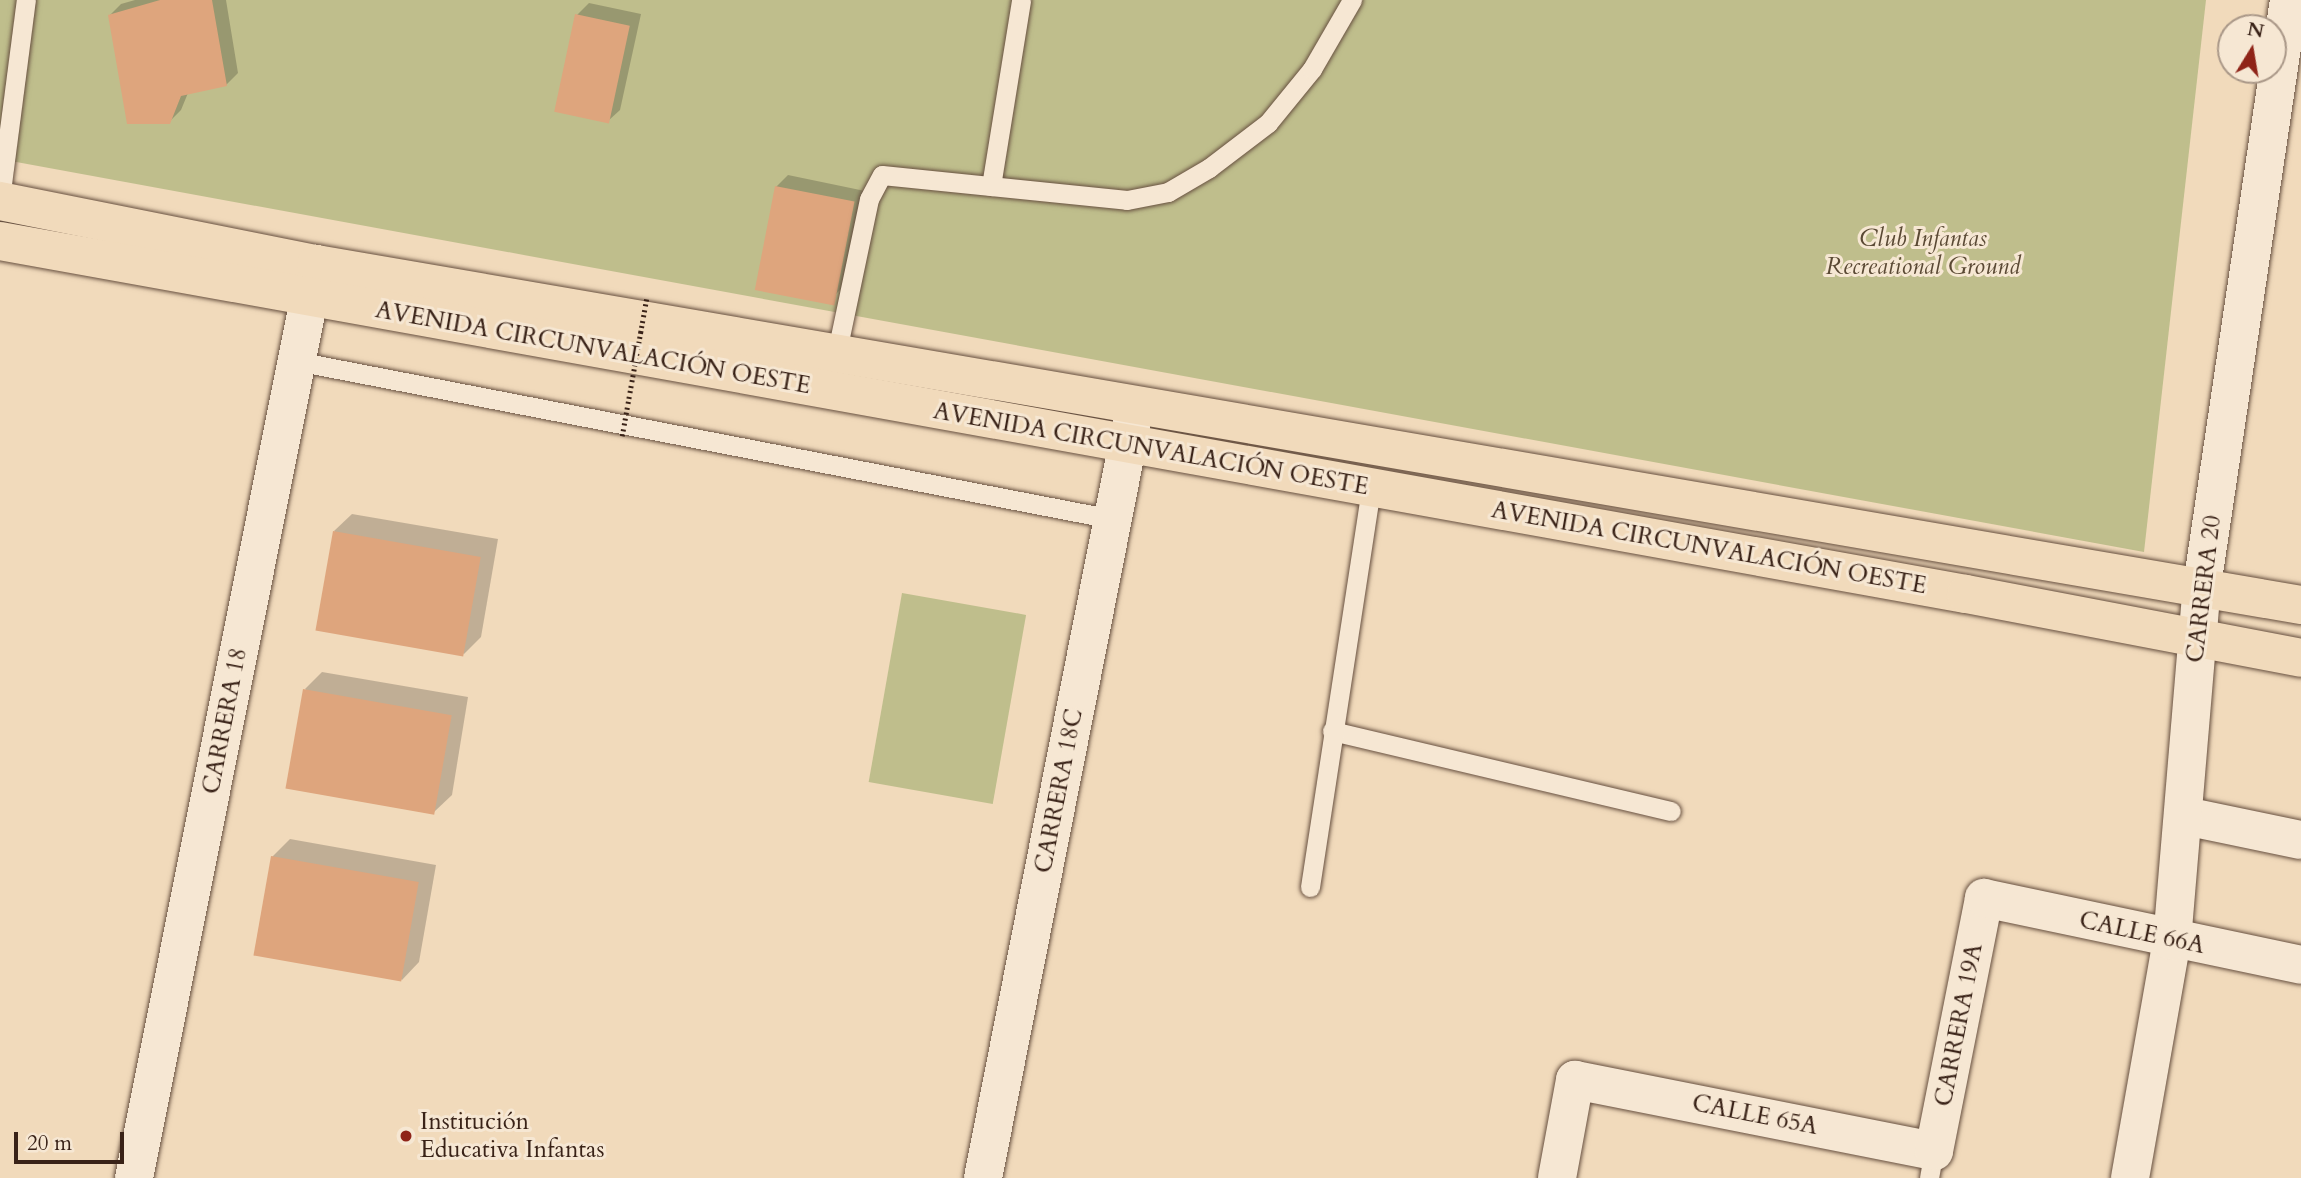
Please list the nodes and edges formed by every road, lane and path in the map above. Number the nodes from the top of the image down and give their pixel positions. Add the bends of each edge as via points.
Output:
1 (26, 0) edge
2 (1021, 0) edge
3 (1352, 0) edge
4 (2289, 0) edge
5 (991, 186) junction
6 (0, 200) edge
7 (0, 241) edge
8 (313, 280) junction
9 (647, 295) dead end
10 (837, 351) junction
11 (296, 361) junction
12 (1135, 403) junction
13 (622, 436) dead end
14 (1127, 444) junction
15 (1371, 489) junction
16 (1112, 519) junction
17 (2202, 586) junction
18 (2301, 606) edge
19 (2196, 638) junction
20 (2301, 658) edge
21 (1332, 731) junction
22 (1671, 811) dead end
23 (2185, 816) junction
24 (2301, 840) edge
25 (1310, 887) dead end
26 (1984, 898) joint
27 (2172, 941) junction
28 (2301, 965) edge
29 (1932, 1164) edge
30 (134, 1178) edge
31 (983, 1178) edge
32 (1557, 1178) edge
33 (2130, 1178) edge

1 - 6 lane
2 - 5 lane
3 - 5 lane via 1312,69 1268,122 1209,168 1168,192 1127,200
4 - 17 street, CARRERA 20
5 - 10 lane via 882,175 869,200
6 - 8 main road, AVENIDA CIRCUNVALACIÓN OESTE
7 - 8 main road, AVENIDA CIRCUNVALACIÓN OESTE
8 - 10 main road, AVENIDA CIRCUNVALACIÓN OESTE
8 - 11 street, CARRERA 18
8 - 14 main road, AVENIDA CIRCUNVALACIÓN OESTE
9 - 13 path, bridge
10 - 12 main road, AVENIDA CIRCUNVALACIÓN OESTE
11 - 16 lane
11 - 30 street, CARRERA 18
12 - 14 street, CARRERA 18C
12 - 17 main road, AVENIDA CIRCUNVALACIÓN OESTE
14 - 15 main road, AVENIDA CIRCUNVALACIÓN OESTE
14 - 16 street, CARRERA 18C
15 - 19 main road, AVENIDA CIRCUNVALACIÓN OESTE
15 - 21 lane
16 - 31 street, CARRERA 18C
17 - 18 main road, AVENIDA CIRCUNVALACIÓN OESTE
17 - 19 street, CARRERA 20
19 - 20 main road, AVENIDA CIRCUNVALACIÓN OESTE
19 - 23 street, CARRERA 20
21 - 22 lane
21 - 25 lane
23 - 24 street
23 - 27 street, CARRERA 20
26 - 27 street, CALLE 66A
26 - 29 street, CARRERA 19A
27 - 28 street, CALLE 66A
27 - 33 street, CARRERA 20
29 - 32 street, CALLE 65A via 1575,1080

